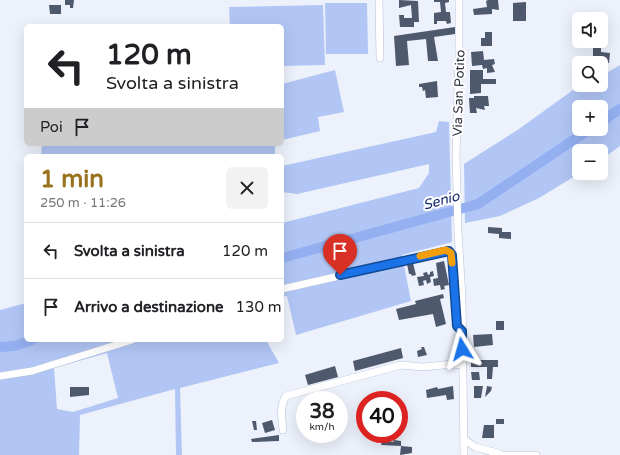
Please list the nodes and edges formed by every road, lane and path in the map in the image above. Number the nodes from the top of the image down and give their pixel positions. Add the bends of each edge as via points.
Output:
1 (378, 0) edge
2 (459, 0) edge
3 (380, 58) dead end
4 (284, 289) edge
5 (462, 331) junction
6 (126, 342) edge
7 (462, 365) junction
8 (0, 376) edge
9 (283, 430) dead end
10 (464, 439) junction
11 (475, 447) junction
12 (497, 454) edge
13 (464, 455) edge
14 (536, 455) edge

1 - 3 street
2 - 5 street, Via San Potito via 456,153
4 - 5 street via 449,251 452,255 457,326
5 - 7 street, Via San Potito
6 - 8 street via 32,371
7 - 9 street via 401,365 286,396 281,410
7 - 10 street, Via San Potito
10 - 11 street
10 - 13 street, Via San Potito
11 - 12 street
11 - 13 street via 468,449
12 - 14 street

